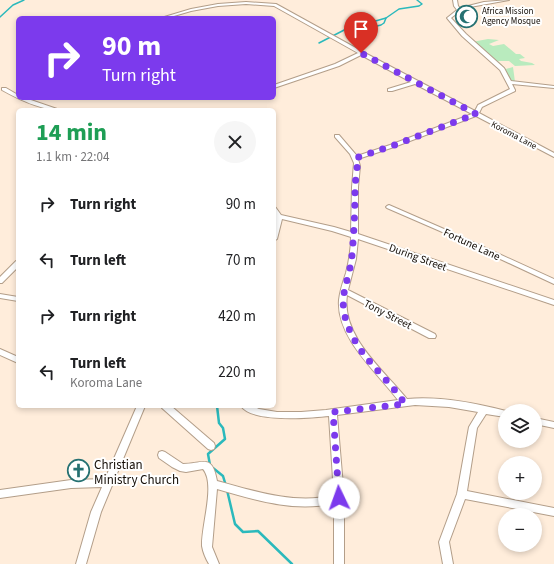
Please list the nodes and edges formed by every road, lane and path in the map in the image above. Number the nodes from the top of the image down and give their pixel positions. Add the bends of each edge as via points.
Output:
1 (455, 0) edge
2 (507, 0) edge
3 (460, 10) junction
4 (170, 16) edge
5 (361, 53) junction
6 (415, 82) junction
7 (508, 82) junction
8 (276, 85) edge
9 (554, 87) edge
10 (4, 89) dead end
11 (390, 90) dead end
12 (16, 96) edge
13 (25, 100) edge
14 (51, 108) edge
15 (476, 114) junction
16 (337, 136) dead end
17 (554, 155) edge
18 (356, 158) junction
19 (389, 207) dead end
20 (276, 212) edge
21 (279, 216) junction
22 (276, 230) edge
23 (354, 235) junction
24 (16, 265) edge
25 (0, 281) edge
26 (554, 282) edge
27 (344, 291) junction
28 (0, 296) edge
29 (16, 299) edge
30 (554, 303) edge
31 (432, 336) dead end
32 (0, 352) edge
33 (16, 359) edge
34 (405, 404) junction
35 (140, 408) edge
36 (167, 408) edge
37 (248, 408) edge
38 (485, 409) junction
39 (333, 412) junction
40 (498, 412) edge
41 (542, 422) edge
42 (554, 425) edge
43 (212, 446) dead end
44 (162, 455) dead end
45 (108, 483) junction
46 (212, 484) junction
47 (0, 494) edge
48 (462, 494) junction
49 (339, 498) junction
50 (554, 512) edge
51 (82, 563) edge
52 (214, 564) edge
53 (339, 564) edge
54 (448, 564) edge

1 - 3 street
2 - 3 street
3 - 7 street via 449,18 502,69
4 - 5 street, Koroma Lane via 223,3 275,5
5 - 6 street, Koroma Lane
5 - 8 street via 337,65
6 - 11 street
6 - 15 street, Koroma Lane
7 - 9 street
7 - 15 street via 513,90 480,106
10 - 12 street
13 - 14 street
15 - 17 street, Koroma Lane
15 - 18 street
16 - 18 street
18 - 23 street
19 - 26 street, Fortune Lane
20 - 21 street
21 - 22 street
21 - 23 street, During Street
23 - 27 street via 350,269
23 - 30 street, During Street
24 - 25 street
27 - 31 street, Tony Street
27 - 34 street via 343,310 355,342 372,367 395,389
28 - 29 street
32 - 33 street
34 - 38 street via 450,403
34 - 39 street
35 - 45 street
36 - 43 street
37 - 39 street via 266,414 280,415
38 - 40 street
38 - 48 street via 473,428
39 - 49 street
41 - 42 street
44 - 46 street via 180,467 207,467
45 - 47 street via 71,484
45 - 51 street via 96,512
46 - 49 street via 284,502 323,502
46 - 52 street via 207,546
48 - 50 street
48 - 54 street via 444,542
49 - 53 street

